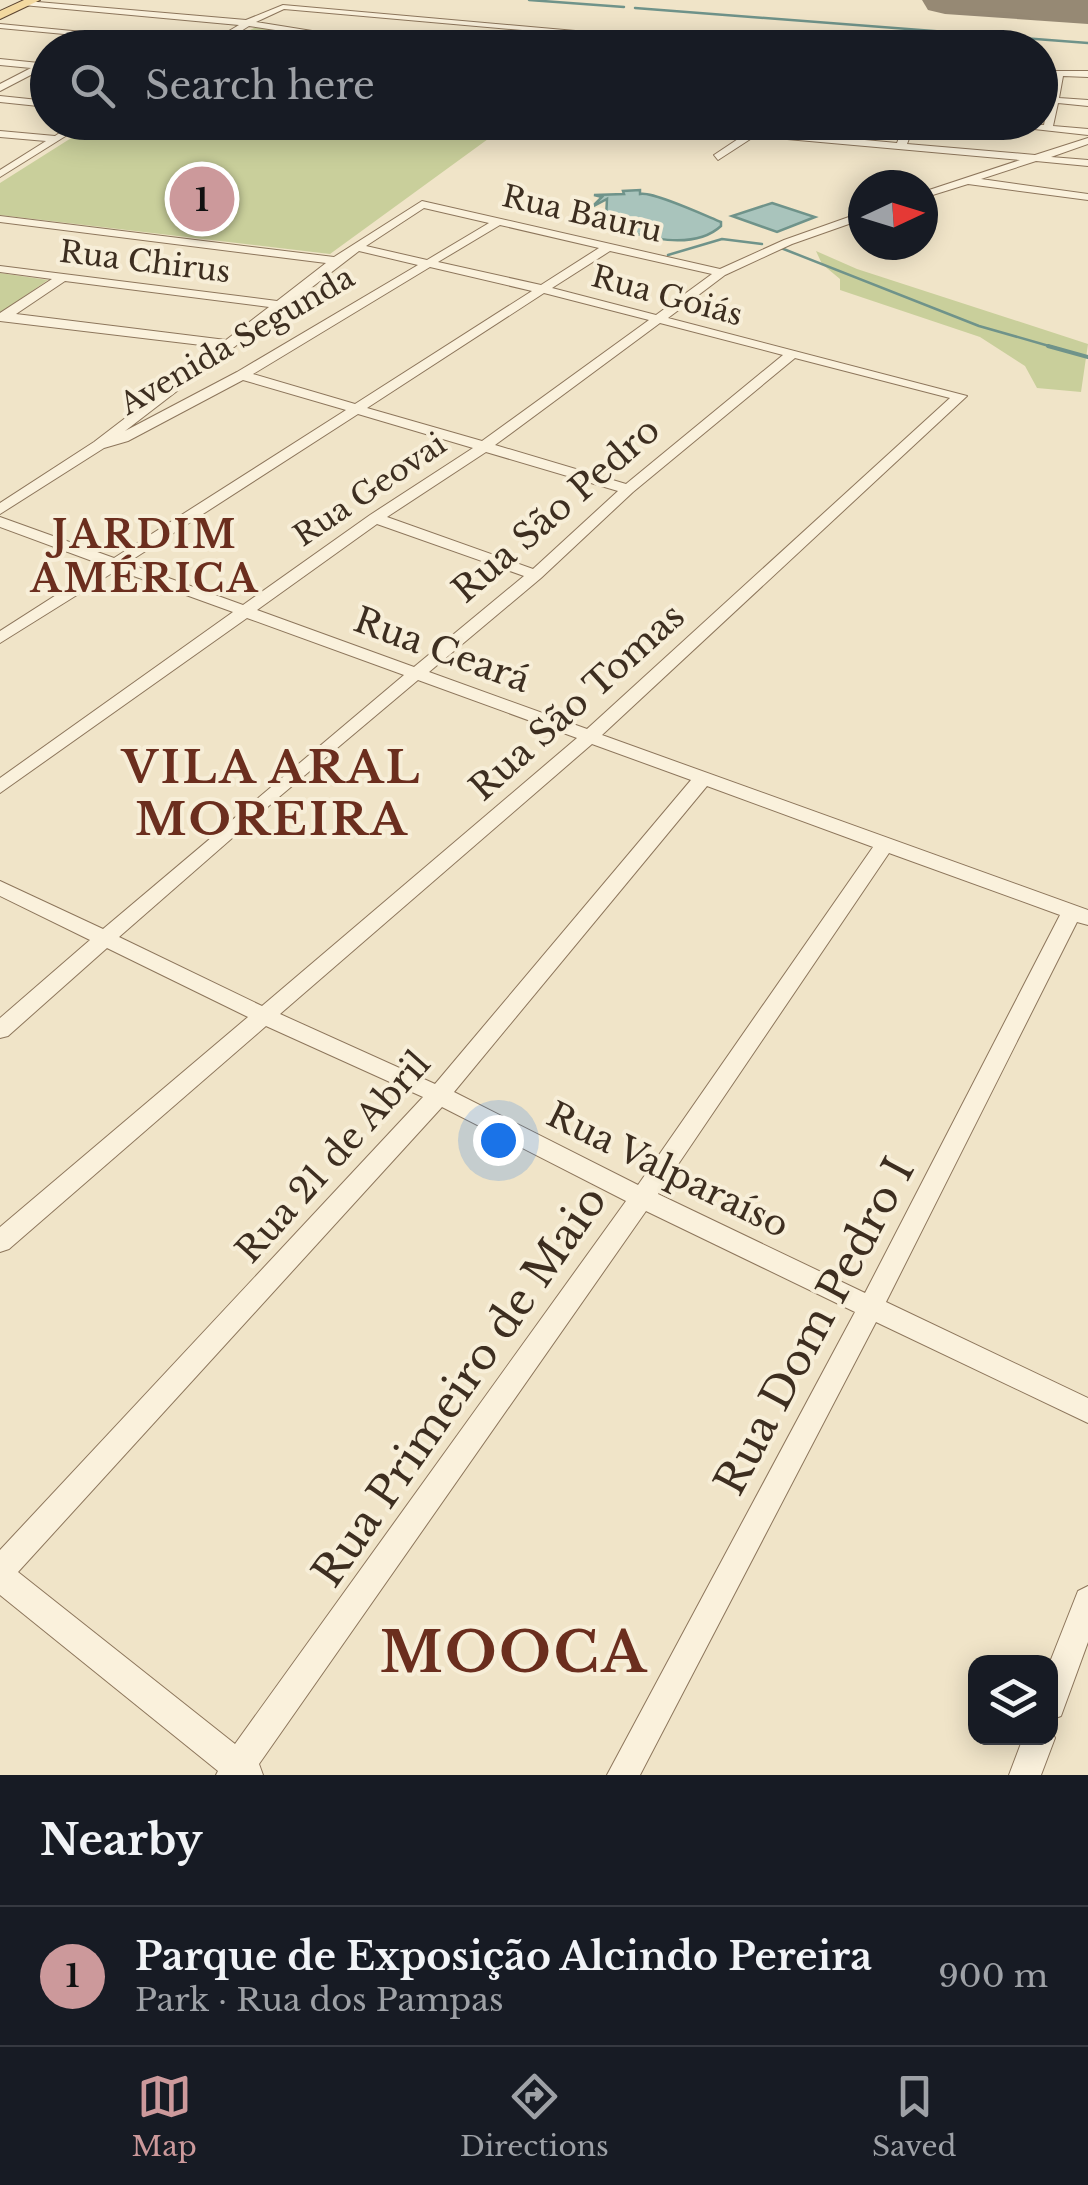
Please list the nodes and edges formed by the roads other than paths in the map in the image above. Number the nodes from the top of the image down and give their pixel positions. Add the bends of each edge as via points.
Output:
1 (8, 0) edge
2 (162, 0) edge
3 (26, 1) edge
4 (0, 4) edge
5 (137, 13) junction
6 (0, 15) edge
7 (124, 20) dead end
8 (247, 22) junction
9 (0, 26) edge
10 (110, 28) dead end
11 (43, 30) edge
12 (106, 30) edge
13 (234, 30) edge
14 (298, 30) edge
15 (544, 30) edge
16 (0, 65) edge
17 (30, 66) edge
18 (30, 73) edge
19 (1088, 74) edge
20 (1058, 76) edge
21 (0, 88) edge
22 (0, 99) edge
23 (1058, 100) edge
24 (30, 102) edge
25 (1088, 103) edge
26 (1058, 129) edge
27 (1088, 132) edge
28 (0, 134) edge
29 (30, 137) edge
30 (55, 140) edge
31 (743, 140) edge
32 (815, 140) edge
33 (903, 140) edge
34 (1088, 141) edge
35 (900, 148) junction
36 (718, 157) dead end
37 (1032, 159) junction
38 (1088, 163) edge
39 (0, 174) edge
40 (966, 180) junction
41 (938, 190) edge
42 (1088, 197) edge
43 (0, 219) edge
44 (502, 220) junction
45 (848, 220) edge
46 (610, 246) junction
47 (360, 248) junction
48 (336, 261) junction
49 (429, 262) junction
50 (0, 269) edge
51 (721, 272) junction
52 (64, 276) junction
53 (545, 290) junction
54 (282, 305) junction
55 (2, 318) edge
56 (660, 320) junction
57 (228, 344) junction
58 (792, 354) junction
59 (242, 376) junction
60 (960, 396) joint
61 (359, 410) junction
62 (98, 445) junction
63 (485, 446) junction
64 (628, 489) junction
65 (3, 504) edge
66 (375, 518) junction
67 (0, 522) edge
68 (114, 564) junction
69 (535, 576) junction
70 (243, 612) junction
71 (0, 638) edge
72 (415, 673) junction
73 (587, 739) junction
74 (704, 777) junction
75 (0, 788) edge
76 (885, 844) junction
77 (0, 888) edge
78 (1080, 915) edge
79 (104, 940) junction
80 (266, 1017) junction
81 (0, 1030) edge
82 (439, 1094) junction
83 (642, 1198) junction
84 (0, 1242) edge
85 (870, 1309) junction
86 (1088, 1411) edge
87 (0, 1573) edge
88 (1088, 1601) edge
89 (1058, 1683) edge
90 (1036, 1745) edge
91 (240, 1772) edge
92 (623, 1775) edge
93 (1025, 1775) edge

1 - 4 main road
2 - 5 street
3 - 5 street
3 - 6 main road
5 - 7 street
5 - 8 street
8 - 13 street
8 - 14 street
8 - 15 street via 295,7
9 - 11 street
10 - 12 street
16 - 17 street
18 - 21 street
19 - 20 street
22 - 24 street
23 - 25 street
26 - 27 street
28 - 29 street
30 - 39 street
31 - 36 street
32 - 35 street
33 - 35 street
34 - 37 street
35 - 37 street
37 - 38 street
37 - 40 street
40 - 41 street
40 - 42 street
43 - 48 street
44 - 46 street, Rua Bauru
44 - 47 street, Rua Bauru via 414,206
44 - 49 street, Avenida Segunda
45 - 51 street, Rua Geovai
46 - 51 street, Rua Bauru
46 - 53 street
47 - 48 street
47 - 49 street, Rua Goiás
48 - 54 street
49 - 53 street, Rua Goiás
49 - 59 street, Avenida Segunda
50 - 52 street, Rua Chirus
51 - 56 street, Rua Geovai
52 - 54 street, Rua Chirus
52 - 55 street
53 - 56 street, Rua Goiás
53 - 61 street
54 - 57 street
55 - 57 street
56 - 58 street, Rua Goiás
56 - 63 street, Rua Geovai
57 - 62 street
58 - 60 street, Rua Goiás
58 - 64 street, Rua São Pedro
59 - 61 street
59 - 62 street, Avenida Segunda
60 - 73 street, Rua São Tomas
61 - 63 street
61 - 68 street
62 - 65 street, Avenida Segunda
63 - 64 street
63 - 66 street, Rua Geovai
64 - 69 street, Rua São Pedro
66 - 69 street
66 - 70 street, Rua Geovai
67 - 68 street, Rua Ceará
68 - 70 street, Rua Ceará
68 - 71 street
69 - 72 street, Rua São Pedro
70 - 72 street, Rua Ceará
70 - 75 street, Rua Geovai
72 - 73 street, Rua Ceará
72 - 79 street, Rua São Pedro
73 - 74 street, Rua Ceará
73 - 80 street, Rua São Tomas
74 - 76 street, Rua Ceará
74 - 82 street, Rua 21 de Abril
76 - 78 street, Rua Ceará
76 - 83 street, Rua Primeiro de Maio
77 - 79 street, Rua Valparaíso
78 - 85 street, Rua Dom Pedro I
79 - 80 street, Rua Valparaíso
79 - 81 street, Rua São Pedro
80 - 82 street, Rua Valparaíso
80 - 84 street, Rua São Tomas
82 - 83 street, Rua Valparaíso
82 - 87 street, Rua 21 de Abril
83 - 85 street, Rua Valparaíso
83 - 91 street, Rua Primeiro de Maio
85 - 86 street, Rua Valparaíso
85 - 92 street, Rua Dom Pedro I
87 - 91 street
88 - 89 street
90 - 93 street

